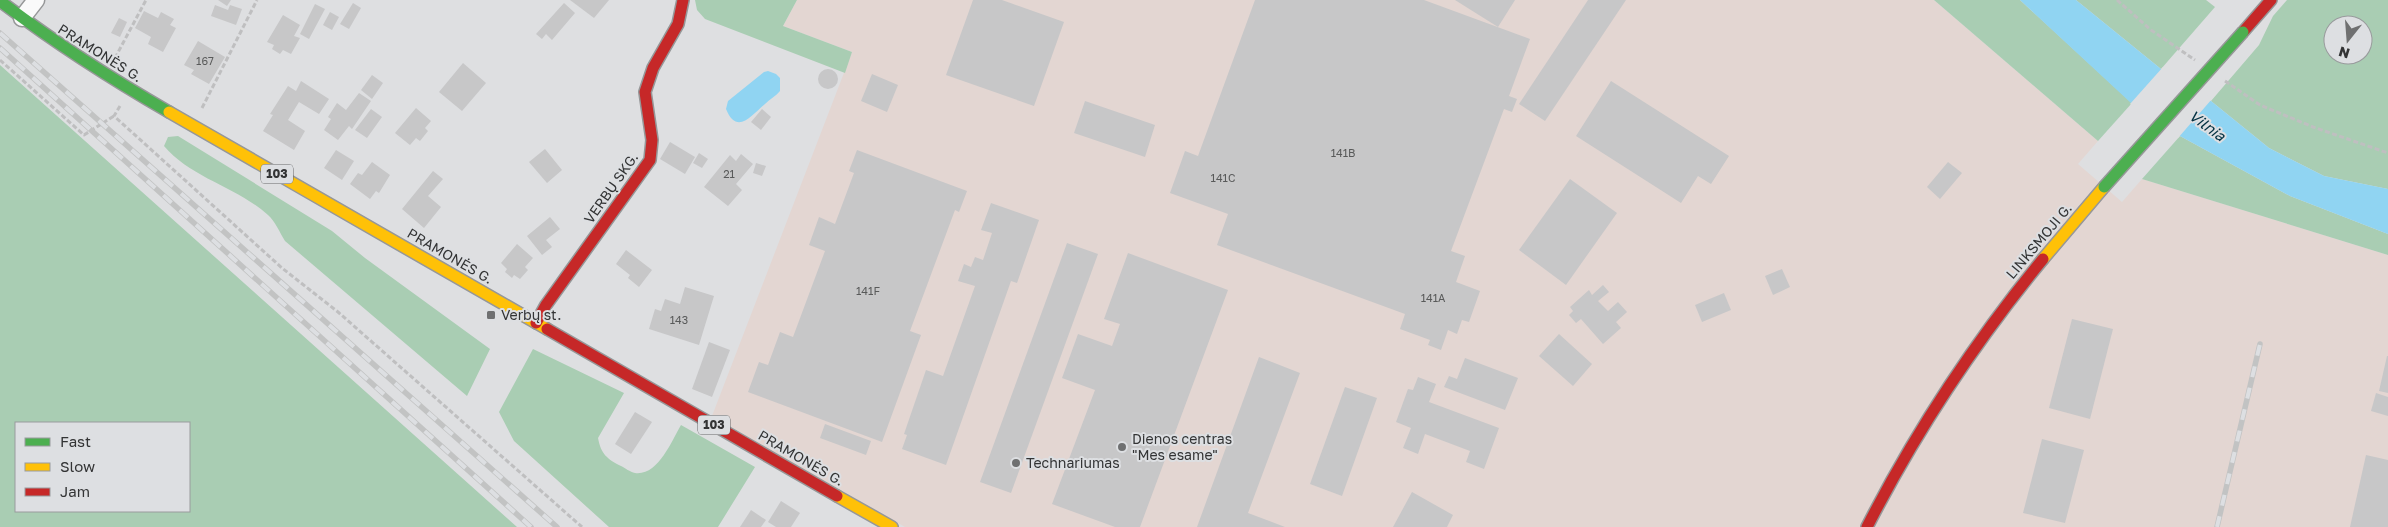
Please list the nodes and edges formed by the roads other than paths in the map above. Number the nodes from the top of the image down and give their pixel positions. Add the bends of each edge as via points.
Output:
1 (36, 0) edge
2 (683, 0) edge
3 (2271, 0) edge
4 (0, 1) edge
5 (22, 18) junction
6 (536, 323) junction
7 (892, 527) edge
8 (1868, 527) edge

1 - 5 street
2 - 6 main road, VERBŲ SKG. via 678,21 645,92 652,136 650,160
3 - 8 main road, LINKSMOJI G., bridge via 2040,261 1974,347 1901,462
4 - 5 main road, PRAMONĖS G. / 103
5 - 6 main road, PRAMONĖS G. / 103 via 129,90
6 - 7 main road, PRAMONĖS G. / 103

